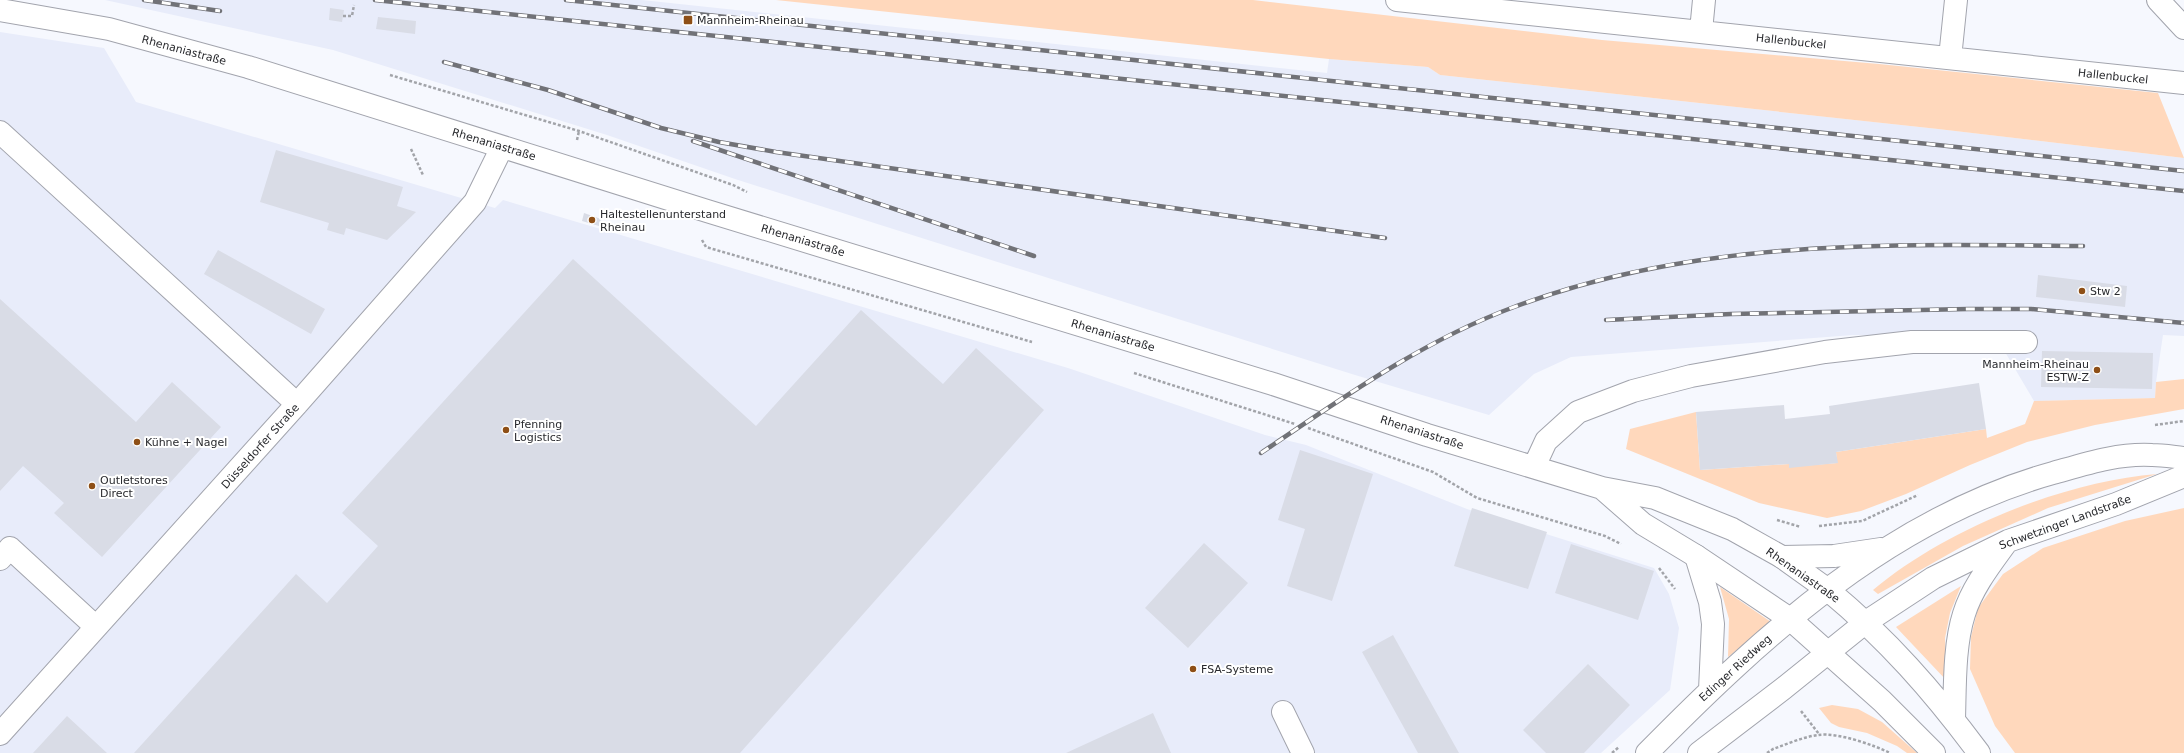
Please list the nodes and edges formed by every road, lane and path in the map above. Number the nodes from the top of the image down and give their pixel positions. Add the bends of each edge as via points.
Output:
1 (1398, 0) edge
2 (1704, 0) edge
3 (1956, 0) edge
4 (2158, 0) edge
5 (2172, 0) edge
6 (354, 5) dead end
7 (0, 10) edge
8 (343, 16) dead end
9 (2184, 26) edge
10 (1701, 31) junction
11 (1950, 58) junction
12 (390, 75) dead end
13 (2184, 83) edge
14 (0, 132) edge
15 (502, 146) junction
16 (410, 147) dead end
17 (423, 175) dead end
18 (733, 185) dead end
19 (706, 247) dead end
20 (2026, 342) dead end
21 (1035, 343) dead end
22 (1127, 371) dead end
23 (297, 404) junction
24 (2184, 458) edge
25 (1534, 467) junction
26 (2184, 476) edge
27 (1602, 488) junction
28 (2008, 541) junction
29 (1622, 545) dead end
30 (1884, 548) junction
31 (1696, 556) junction
32 (1782, 557) junction
33 (0, 559) edge
34 (1657, 566) dead end
35 (1676, 590) dead end
36 (1828, 590) junction
37 (1790, 619) junction
38 (1866, 622) junction
39 (96, 627) junction
40 (1828, 651) junction
41 (1710, 690) junction
42 (1283, 712) dead end
43 (1954, 719) junction
44 (0, 734) edge
45 (1302, 753) edge
46 (1647, 753) edge
47 (1699, 753) edge
48 (1767, 753) edge
49 (1890, 753) edge
50 (1934, 753) edge
51 (1979, 753) edge

1 - 10 main road, Hallenbuckel
2 - 10 main road
3 - 11 main road
4 - 9 main road
5 - 9 main road
6 - 8 path via 352,16
7 - 15 main road, Rhenaniastraße via 109,29 248,67
10 - 11 main road, Hallenbuckel
11 - 13 main road, Hallenbuckel
12 - 18 path via 579,131
14 - 23 main road
15 - 23 main road, Düsseldorfer Straße via 475,202
15 - 25 main road, Rhenaniastraße
16 - 17 path
19 - 21 path
20 - 25 main road via 1912,342 1825,352 1691,376 1633,391 1578,412 1546,441
22 - 29 path via 1302,426 1432,472 1476,498 1605,536
23 - 39 main road, Düsseldorfer Straße
24 - 30 main road via 2152,454 2103,459 2022,481 1960,508
25 - 27 main road, Rhenaniastraße
26 - 28 main road, Schwetzinger Landstraße via 2116,504
27 - 31 main road, Rhenaniastraße via 1643,524
27 - 32 main road, Rhenaniastraße via 1654,498 1732,529
28 - 38 main road, Schwetzinger Landstraße via 1932,578
28 - 43 main road via 1980,579 1964,614 1957,657
30 - 32 main road via 1834,556
30 - 36 main road, Edinger Riedweg
31 - 37 main road, Rhenaniastraße
31 - 41 main road via 1710,602 1713,624
32 - 36 main road, Rhenaniastraße
33 - 39 main road via 10,548
34 - 35 path
36 - 37 main road, Edinger Riedweg
36 - 38 main road, Rhenaniastraße
37 - 40 main road
37 - 41 main road, Edinger Riedweg
38 - 40 main road, Schwetzinger Landstraße
38 - 43 main road via 1908,664
39 - 44 main road, Düsseldorfer Straße
40 - 47 main road
40 - 50 main road
41 - 46 main road, Edinger Riedweg
42 - 45 main road
43 - 51 main road
48 - 49 path via 1819,734 1878,747

